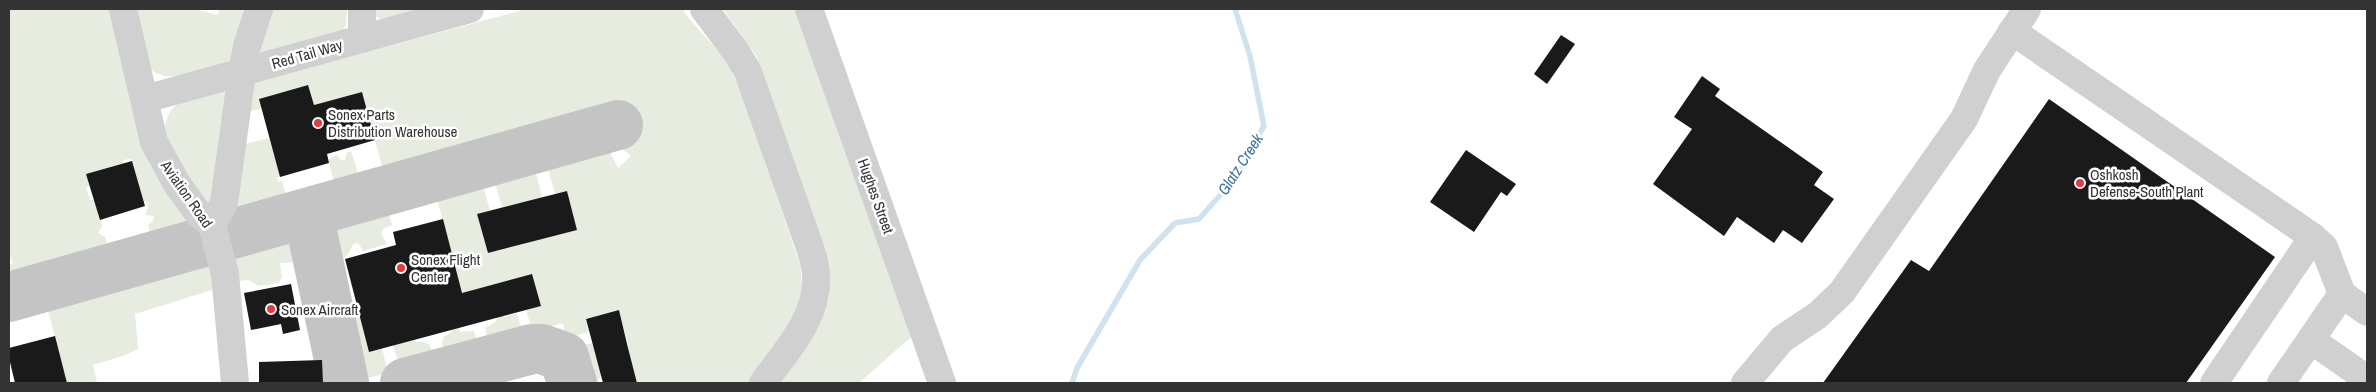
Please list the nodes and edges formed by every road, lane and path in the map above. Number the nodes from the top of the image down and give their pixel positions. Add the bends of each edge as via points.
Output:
1 (123, 9) edge
2 (259, 9) edge
3 (362, 9) edge
4 (470, 9) edge
5 (704, 9) edge
6 (809, 9) edge
7 (2027, 9) edge
8 (2010, 34) junction
9 (362, 39) junction
10 (242, 73) junction
11 (145, 99) junction
12 (212, 225) junction
13 (2313, 237) junction
14 (2342, 294) junction
15 (2367, 312) edge
16 (2311, 340) junction
17 (2367, 379) edge
18 (235, 383) edge
19 (763, 383) edge
20 (942, 383) edge
21 (1745, 383) edge
22 (2214, 383) edge
23 (2281, 383) edge

1 - 11 street, Aviation Road
2 - 10 street
3 - 9 street
4 - 9 street, Red Tail Way
5 - 19 street via 748,72 816,273 816,293 809,317
6 - 20 street, Hughes Street
7 - 8 street
8 - 13 street
8 - 21 street via 1986,70 1964,119 1842,292 1818,315 1782,339
9 - 10 street, Red Tail Way
10 - 11 street, Red Tail Way
10 - 12 street via 224,203
11 - 12 street, Aviation Road via 154,142 162,160 198,213
12 - 18 street, Aviation Road via 225,274
13 - 14 street via 2324,247
13 - 22 street
14 - 15 street
14 - 16 street
16 - 17 street
16 - 23 street

